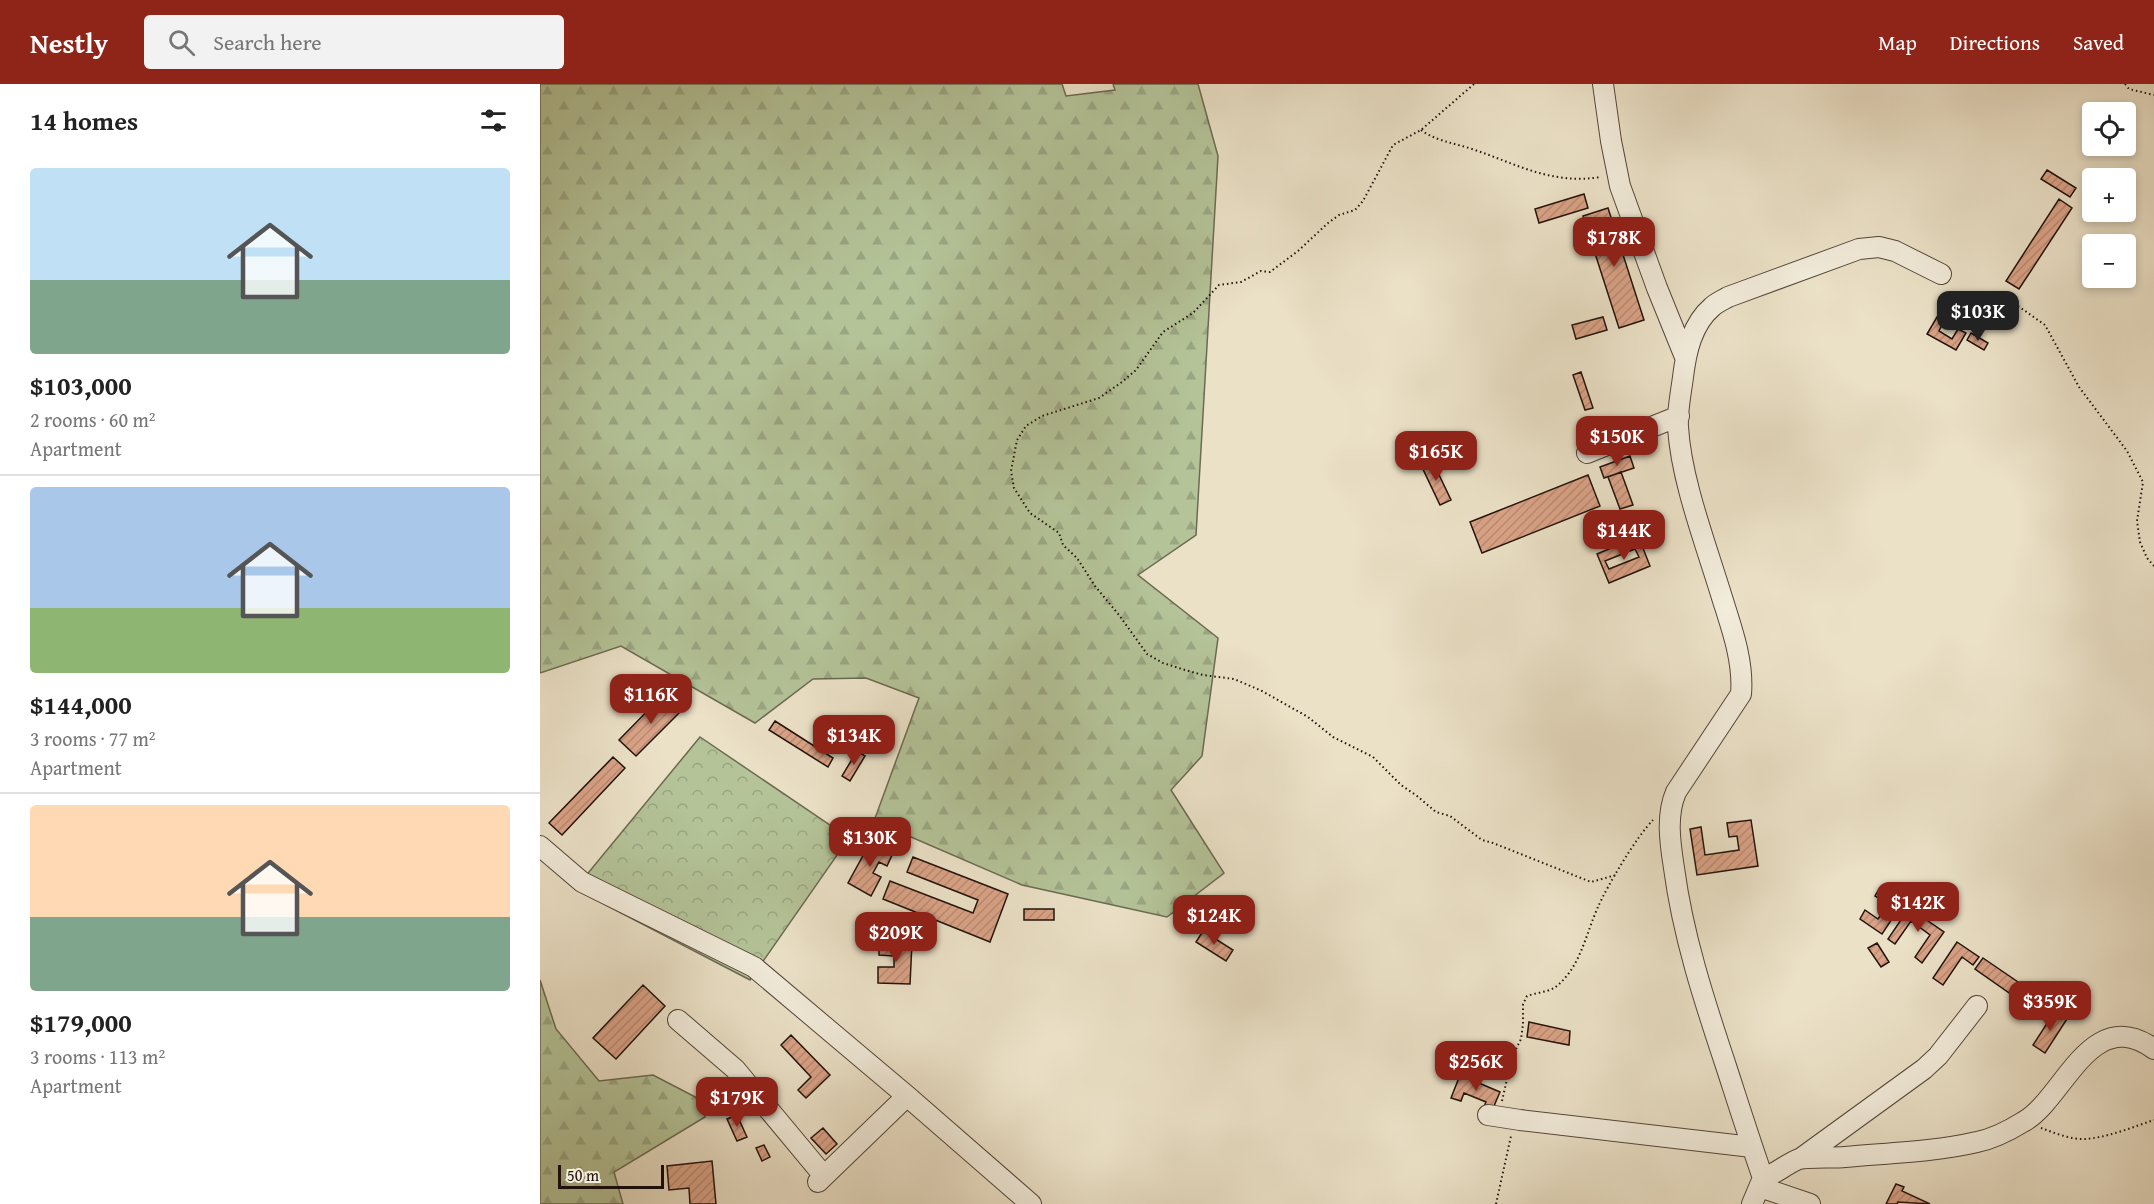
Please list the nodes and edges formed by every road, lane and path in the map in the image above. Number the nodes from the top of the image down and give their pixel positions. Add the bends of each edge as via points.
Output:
1 (1474, 84) edge
2 (1603, 84) edge
3 (2125, 84) edge
4 (2154, 95) edge
5 (1421, 130) junction
6 (1617, 171) junction
7 (1941, 274) dead end
8 (2018, 306) dead end
9 (1685, 357) junction
10 (1679, 416) junction
11 (1587, 453) dead end
12 (2154, 566) edge
13 (1670, 805) junction
14 (540, 846) edge
15 (1616, 875) junction
16 (1977, 1006) dead end
17 (678, 1020) dead end
18 (2154, 1049) edge
19 (907, 1096) junction
20 (1493, 1115) joint
21 (1520, 1120) junction
22 (2154, 1120) edge
23 (2024, 1122) junction
24 (1752, 1147) junction
25 (1800, 1159) junction
26 (1758, 1190) edge
27 (1031, 1204) edge
28 (1496, 1204) edge
29 (1810, 1204) edge

1 - 5 path
2 - 6 street
3 - 4 path via 2129,89
5 - 6 path via 1431,137 1559,178 1580,180
5 - 15 path via 1393,145 1355,210 1328,223 1270,272 1261,271 1241,282 1219,285 1193,313 1163,332 1136,370 1099,398 1042,416 1026,426 1015,447 1011,471 1014,488 1030,513 1059,533 1063,545 1077,558 1147,654 1185,670 1246,683 1308,717 1333,736 1373,757 1436,812 1450,816 1482,840 1591,882
6 - 9 street
7 - 9 street via 1895,251 1859,249 1744,291 1712,307 1692,334
8 - 12 path via 2045,325 2079,387 2127,451 2143,482 2137,521 2140,542
9 - 10 street
10 - 11 street
10 - 13 street via 1681,447 1694,508 1730,622 1741,668 1742,694
13 - 15 path via 1648,825
13 - 24 street via 1671,848 1686,939
14 - 19 street via 582,882 754,967
15 - 20 path via 1574,965 1553,989 1527,996 1521,1039
16 - 25 street via 1924,1069
17 - 19 street via 735,1069 821,1179
18 - 23 street via 2126,1036 2103,1042 2078,1060 2037,1112
19 - 27 street
20 - 21 street
21 - 24 street
21 - 28 path via 1509,1140
22 - 23 path via 2086,1139
23 - 25 street via 1979,1142
24 - 26 street
25 - 26 street
26 - 29 street

